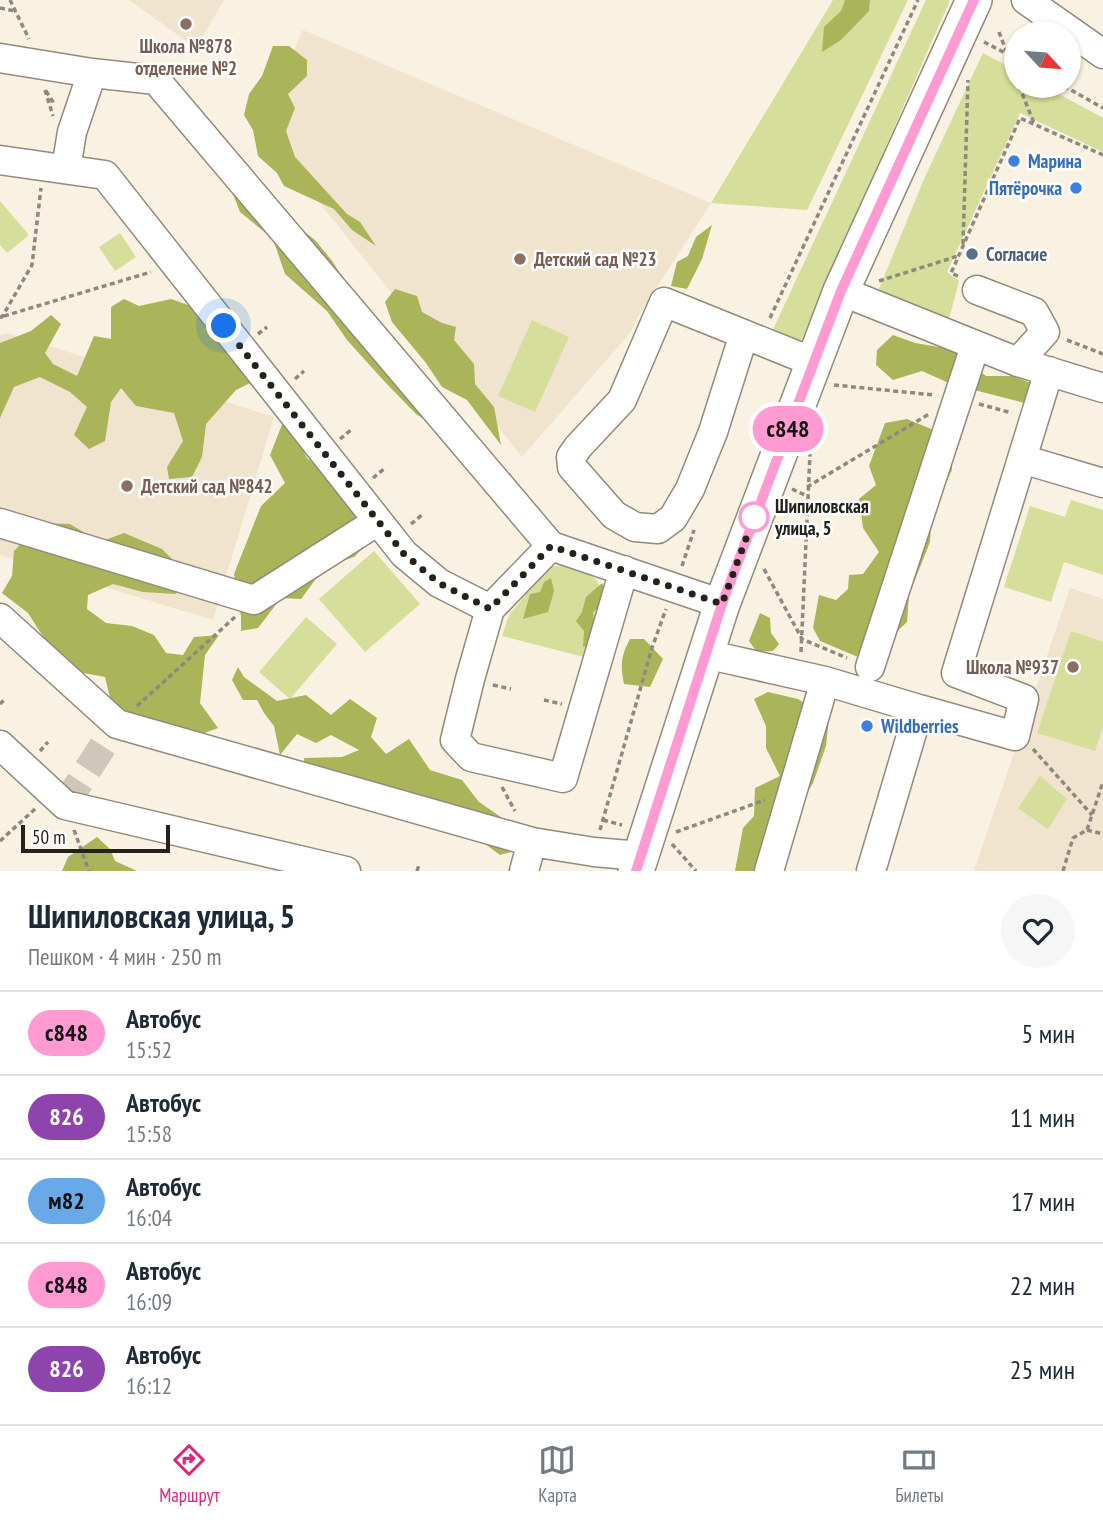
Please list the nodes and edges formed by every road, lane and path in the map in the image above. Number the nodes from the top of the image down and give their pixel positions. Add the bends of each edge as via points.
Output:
1 (974, 0) edge
2 (1026, 0) edge
3 (0, 8) edge
4 (16, 12) dead end
5 (999, 32) dead end
6 (982, 41) dead end
7 (1004, 46) edge
8 (1004, 51) edge
9 (1103, 54) edge
10 (0, 58) edge
11 (968, 71) dead end
12 (92, 73) junction
13 (1082, 96) edge
14 (1024, 98) edge
15 (1103, 108) edge
16 (1034, 125) junction
17 (1103, 155) edge
18 (0, 160) edge
19 (66, 169) junction
20 (963, 246) junction
21 (959, 256) junction
22 (176, 265) junction
23 (855, 288) junction
24 (977, 290) joint
25 (2, 317) dead end
26 (728, 323) junction
27 (1045, 332) junction
28 (975, 346) junction
29 (1103, 354) edge
30 (1018, 362) junction
31 (1049, 371) junction
32 (819, 373) junction
33 (1103, 388) edge
34 (957, 397) junction
35 (1034, 420) junction
36 (811, 446) dead end
37 (1022, 459) junction
38 (1103, 483) edge
39 (787, 487) dead end
40 (807, 487) junction
41 (808, 496) junction
42 (377, 522) junction
43 (0, 523) edge
44 (551, 546) junction
45 (760, 561) dead end
46 (624, 570) junction
47 (254, 600) junction
48 (722, 604) junction
49 (490, 609) junction
50 (0, 618) edge
51 (802, 639) junction
52 (705, 652) junction
53 (870, 667) dead end
54 (813, 678) junction
55 (919, 709) junction
56 (117, 724) junction
57 (1016, 730) junction
58 (0, 745) edge
59 (488, 761) junction
60 (1103, 782) edge
61 (793, 790) junction
62 (59, 799) junction
63 (1092, 815) junction
64 (603, 820) dead end
65 (624, 825) dead end
66 (1087, 830) junction
67 (1103, 834) edge
68 (0, 841) edge
69 (532, 842) junction
70 (638, 864) edge
71 (419, 865) dead end
72 (89, 871) edge
73 (346, 871) edge
74 (417, 871) edge
75 (524, 871) edge
76 (696, 871) edge
77 (769, 871) edge
78 (871, 871) edge
79 (1063, 871) edge

1 - 23 main road
2 - 9 street
3 - 4 path
5 - 7 path
6 - 8 path
10 - 12 street
11 - 20 path
12 - 19 street via 72,132
12 - 44 street via 156,80
13 - 15 path
14 - 16 path
16 - 17 path
16 - 20 path via 1020,118
18 - 19 street
19 - 22 street via 106,175
20 - 21 path
21 - 23 path
21 - 24 path via 951,273
22 - 25 path
22 - 42 street
23 - 28 street
23 - 32 main road
24 - 27 street via 1034,312
26 - 26 street via 713,432 690,489 673,518 658,529 635,527 614,515 572,467 571,457 622,400 664,302
26 - 32 street
27 - 29 path
27 - 30 street
28 - 30 street
28 - 34 street
30 - 31 street
31 - 33 street
31 - 35 street
32 - 34 path
32 - 48 main road
34 - 35 path
34 - 40 path
34 - 53 street
35 - 37 street
36 - 40 path
37 - 38 street
37 - 57 street via 956,673 1024,699
39 - 41 path
40 - 41 path
41 - 51 path
42 - 47 street
42 - 49 street via 404,554 439,583
43 - 47 street
44 - 46 street
44 - 49 street
45 - 51 path
46 - 48 street
46 - 59 street via 563,778
47 - 56 path
48 - 52 main road
49 - 59 street via 455,740 471,757
50 - 56 street
51 - 54 path
52 - 54 street
52 - 70 main road
54 - 55 street
54 - 61 street
55 - 57 street via 1015,736
55 - 78 street
56 - 69 street
57 - 63 path
58 - 62 street
59 - 69 path
60 - 63 path
61 - 76 path via 665,836
61 - 77 street
62 - 68 path
62 - 72 path
62 - 73 street
63 - 66 path
64 - 65 path
66 - 67 path
66 - 79 path via 1073,838
69 - 70 street
69 - 75 street
71 - 74 path

